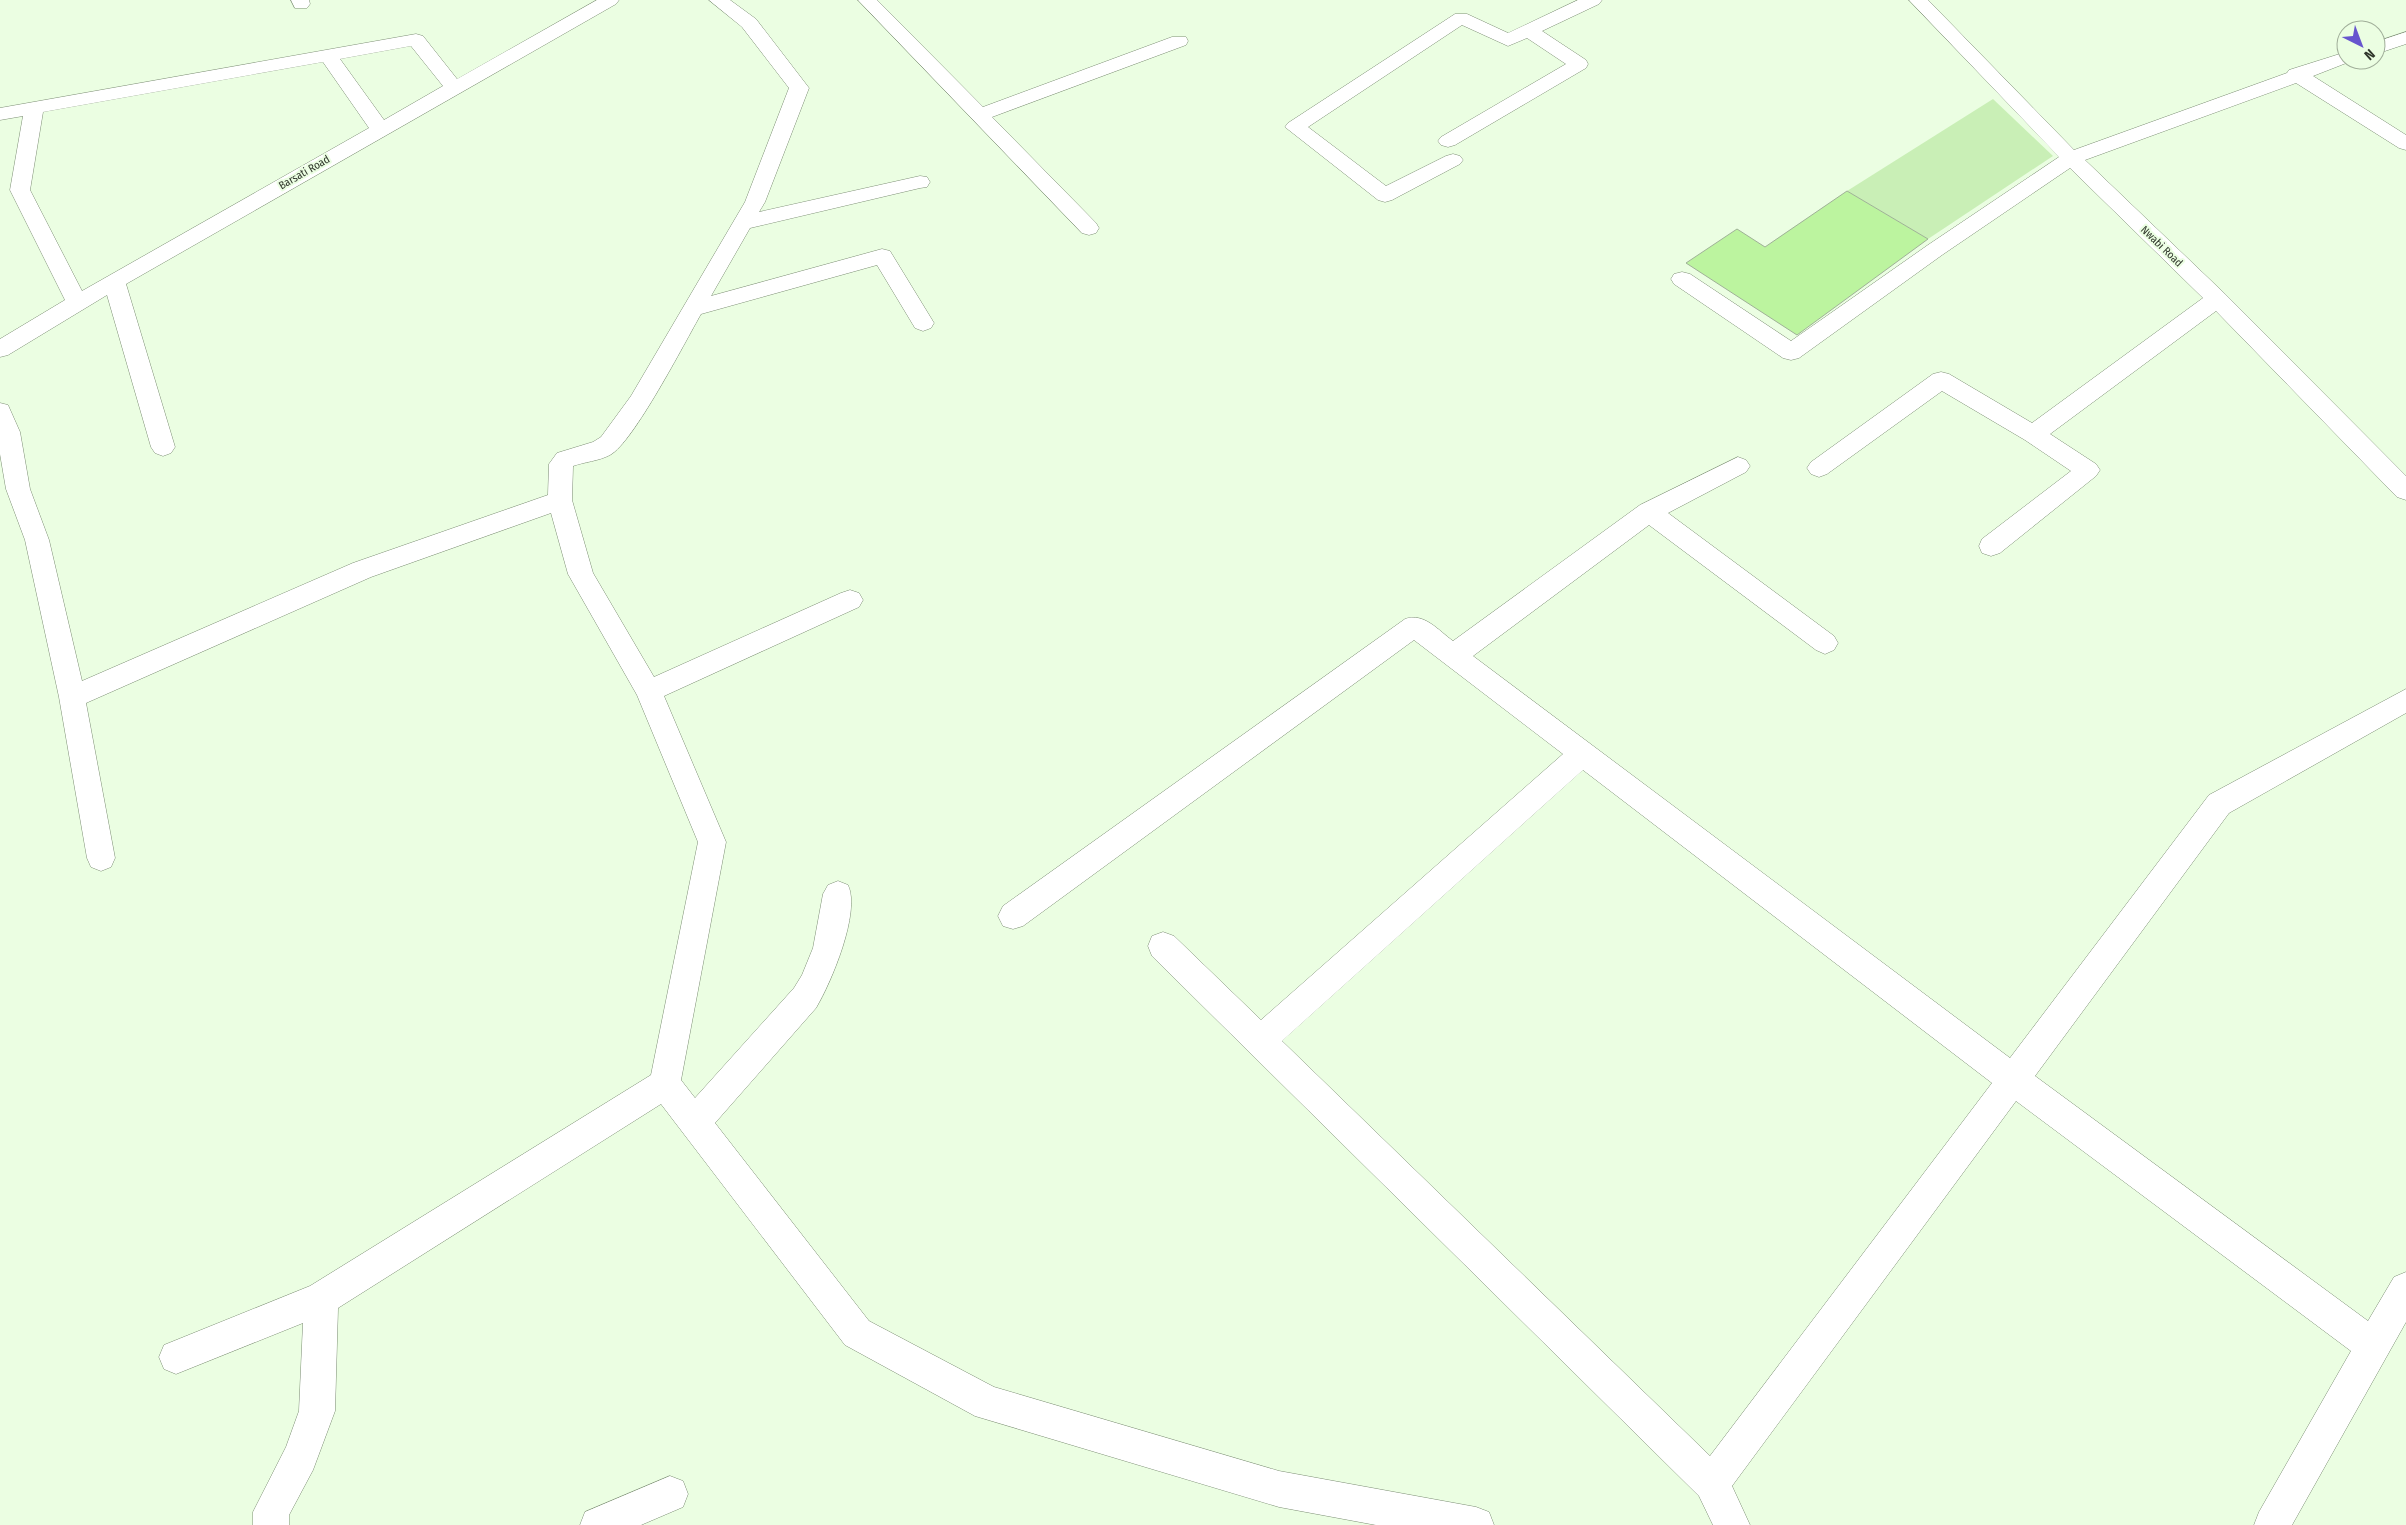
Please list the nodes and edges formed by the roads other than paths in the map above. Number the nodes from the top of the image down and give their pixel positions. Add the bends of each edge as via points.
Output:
1 (610, 0) edge
2 (718, 0) edge
3 (867, 0) edge
4 (1593, 0) edge
5 (1918, 0) edge
6 (1528, 30) junction
7 (2406, 38) edge
8 (1179, 41) dead end
9 (2386, 45) edge
10 (328, 55) junction
11 (2336, 61) edge
12 (2296, 74) junction
13 (454, 88) junction
14 (34, 108) junction
15 (0, 114) edge
16 (980, 115) junction
17 (380, 129) junction
18 (1448, 140) dead end
19 (2406, 144) edge
20 (2072, 158) junction
21 (1453, 160) dead end
22 (920, 182) dead end
23 (742, 223) junction
24 (1089, 228) dead end
25 (1682, 279) dead end
26 (114, 281) junction
27 (2217, 299) junction
28 (77, 303) junction
29 (692, 309) junction
30 (923, 323) dead end
31 (0, 349) edge
32 (0, 411) edge
33 (2033, 434) junction
34 (163, 447) dead end
35 (1738, 466) dead end
36 (1818, 468) dead end
37 (2406, 491) edge
38 (560, 500) junction
39 (1649, 512) junction
40 (1991, 546) dead end
41 (850, 600) dead end
42 (1824, 643) dead end
43 (1453, 656) junction
44 (649, 691) junction
45 (72, 697) junction
46 (2406, 700) edge
47 (1582, 754) junction
48 (101, 858) dead end
49 (838, 894) dead end
50 (1013, 916) dead end
51 (1163, 946) dead end
52 (1259, 1042) junction
53 (2014, 1080) junction
54 (665, 1084) junction
55 (695, 1122) junction
56 (2406, 1289) edge
57 (320, 1299) junction
58 (2373, 1346) junction
59 (176, 1357) dead end
60 (1712, 1483) junction
61 (670, 1494) dead end
62 (272, 1525) edge
63 (598, 1525) edge
64 (1476, 1525) edge
65 (1732, 1525) edge
66 (2272, 1525) edge

1 - 13 street, Barsati Road
2 - 23 street via 749,23 799,88 755,202
3 - 16 street
4 - 6 street
5 - 20 street, Nwabi Road
6 - 18 street via 1579,64
6 - 21 street via 1508,40 1461,18 1295,127 1385,195
7 - 9 street
8 - 16 street
10 - 13 street via 416,40
10 - 14 street
10 - 17 street
11 - 12 street
12 - 19 street
12 - 20 street
13 - 17 street, Barsati Road
14 - 15 street
14 - 28 street via 20,190
16 - 24 street
17 - 26 street, Barsati Road
20 - 25 street via 1791,352
20 - 27 street, Nwabi Road
22 - 23 street
23 - 29 street
26 - 28 street, Barsati Road
26 - 34 street
27 - 33 street
27 - 37 street, Nwabi Road
28 - 31 street, Barsati Road
29 - 30 street via 882,256
29 - 38 street via 639,402 609,443 601,449 565,459 561,464
32 - 45 street via 8,432 18,489 37,540
33 - 36 street via 1941,380
33 - 40 street via 2088,470
35 - 39 street
38 - 44 street via 581,574
38 - 45 street via 362,570
39 - 42 street
39 - 43 street
41 - 44 street
43 - 47 street
43 - 50 street via 1414,626
44 - 54 street via 712,842
45 - 48 street
46 - 53 street via 2219,804
47 - 52 street
47 - 53 street
49 - 55 street via 824,966 816,983
51 - 52 street
52 - 60 street
53 - 58 street
53 - 60 street
54 - 55 street
54 - 57 street
55 - 64 street via 858,1333 988,1403 1279,1489
56 - 58 street
57 - 59 street
57 - 62 street via 317,1411 300,1457 271,1512
58 - 66 street
60 - 65 street
61 - 63 street

